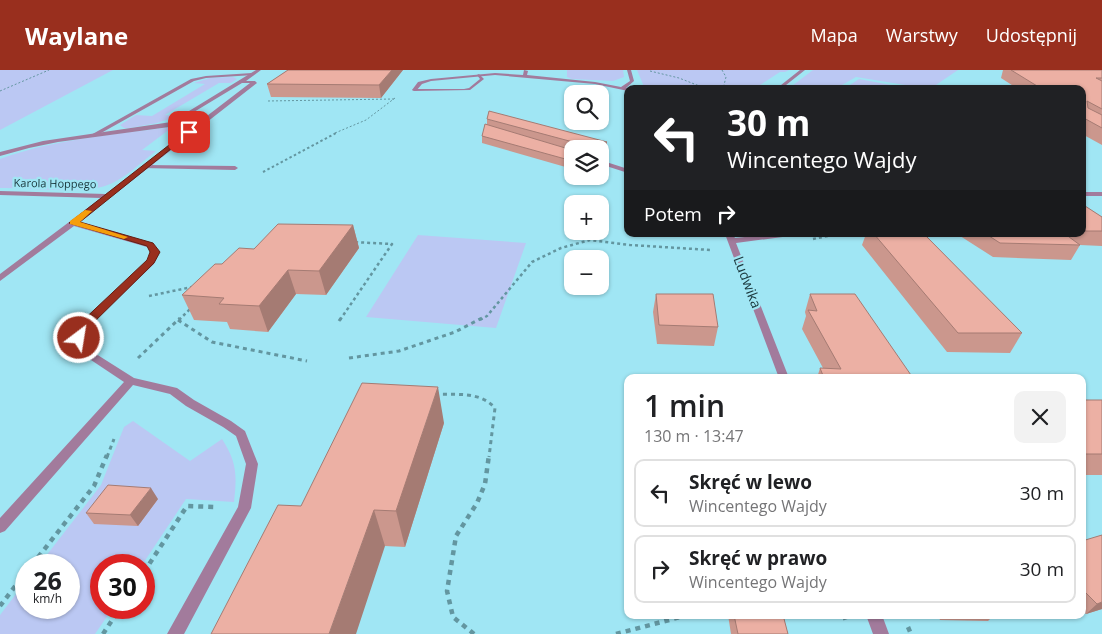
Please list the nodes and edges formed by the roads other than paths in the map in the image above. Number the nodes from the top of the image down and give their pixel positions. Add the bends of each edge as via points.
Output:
1 (259, 70) edge
2 (629, 70) edge
3 (803, 70) edge
4 (526, 73) edge
5 (252, 74) junction
6 (479, 75) junction
7 (241, 82) junction
8 (628, 85) edge
9 (783, 85) edge
10 (624, 89) edge
11 (204, 121) junction
12 (172, 122) junction
13 (92, 136) junction
14 (0, 154) edge
15 (609, 165) edge
16 (144, 167) junction
17 (235, 168) dead end
18 (624, 169) edge
19 (0, 193) edge
20 (1086, 194) edge
21 (1102, 194) edge
22 (108, 196) junction
23 (73, 223) junction
24 (731, 237) edge
25 (0, 278) edge
26 (782, 374) edge
27 (126, 378) junction
28 (0, 527) edge
29 (875, 619) edge
30 (174, 634) edge
31 (881, 634) edge

1 - 5 street
2 - 8 street via 632,80
3 - 9 street
4 - 6 street
4 - 10 street
5 - 7 street
5 - 13 street via 193,80
6 - 6 street via 482,79 470,89 414,90 420,83
7 - 11 street, Karola Hoppego via 255,82
7 - 12 street
11 - 12 street
11 - 16 street, Karola Hoppego
12 - 13 street
13 - 14 street
15 - 18 street
16 - 17 street
16 - 22 street, Karola Hoppego
19 - 22 street, Karola Hoppego
20 - 21 street
22 - 23 street
23 - 25 street
23 - 27 street via 150,245 155,252 151,262 80,329 80,348
24 - 26 street, Ludwika
27 - 28 street
27 - 30 street via 173,391 227,424 241,434 252,464 244,508
29 - 31 street

